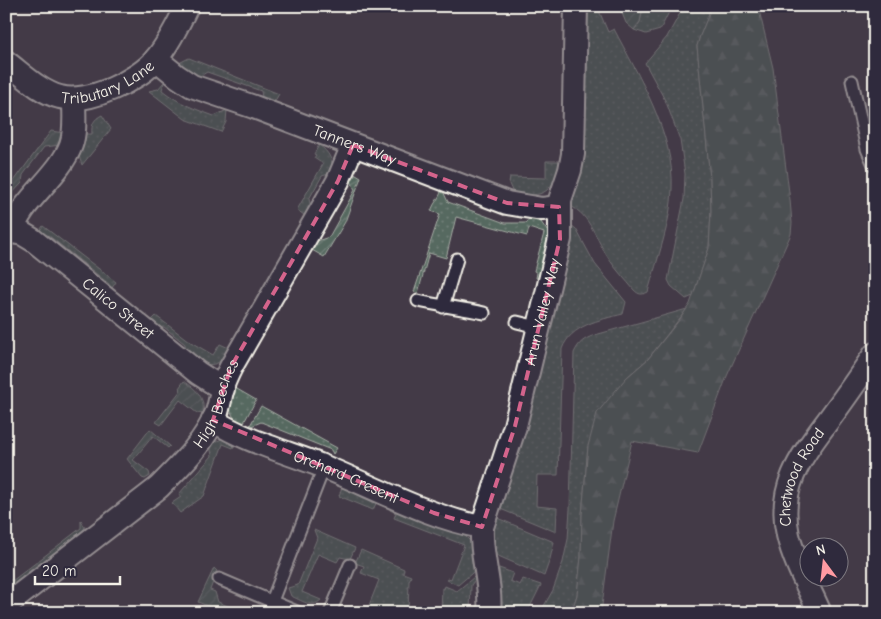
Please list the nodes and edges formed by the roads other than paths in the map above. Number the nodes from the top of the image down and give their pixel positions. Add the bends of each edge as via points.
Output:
1 (187, 6) edge
2 (576, 6) edge
3 (156, 59) junction
4 (6, 62) edge
5 (852, 81) dead end
6 (74, 99) junction
7 (353, 145) junction
8 (875, 167) edge
9 (559, 207) junction
10 (10, 233) edge
11 (457, 259) dead end
12 (418, 301) dead end
13 (444, 307) junction
14 (484, 313) dead end
15 (517, 322) dead end
16 (538, 327) junction
17 (875, 354) edge
18 (222, 389) junction
19 (213, 420) junction
20 (324, 467) junction
21 (482, 527) junction
22 (350, 565) dead end
23 (218, 579) dead end
24 (272, 601) junction
25 (9, 606) edge
26 (299, 613) edge
27 (330, 613) edge
28 (489, 613) edge
29 (820, 613) edge

1 - 3 street, Tributary Lane
2 - 9 street, Arun Valley Way via 573,154
3 - 6 street, Tributary Lane via 119,85
3 - 7 street, Tanners Way via 192,86
4 - 6 street, Tributary Lane via 49,93
5 - 8 lane via 867,149
6 - 10 street via 74,130 69,150 18,217
7 - 9 street, Tanners Way via 506,203
7 - 18 street, High Beeches via 338,181 231,367
9 - 16 street, Arun Valley Way via 560,240
10 - 18 street, Calico Street via 23,234 33,240
11 - 13 lane
12 - 13 lane
13 - 14 lane
15 - 16 lane
16 - 21 street, Arun Valley Way via 511,439
17 - 29 street, Chetwood Road via 799,461 788,490 785,508 788,534
18 - 19 street, High Beeches
19 - 20 street, Orchard Cresent via 232,431
19 - 25 street, High Beeches via 189,455 158,488
20 - 21 street, Orchard Cresent via 434,513
20 - 24 lane
21 - 28 street, Arun Valley Way
22 - 27 lane
23 - 24 lane
24 - 26 lane

